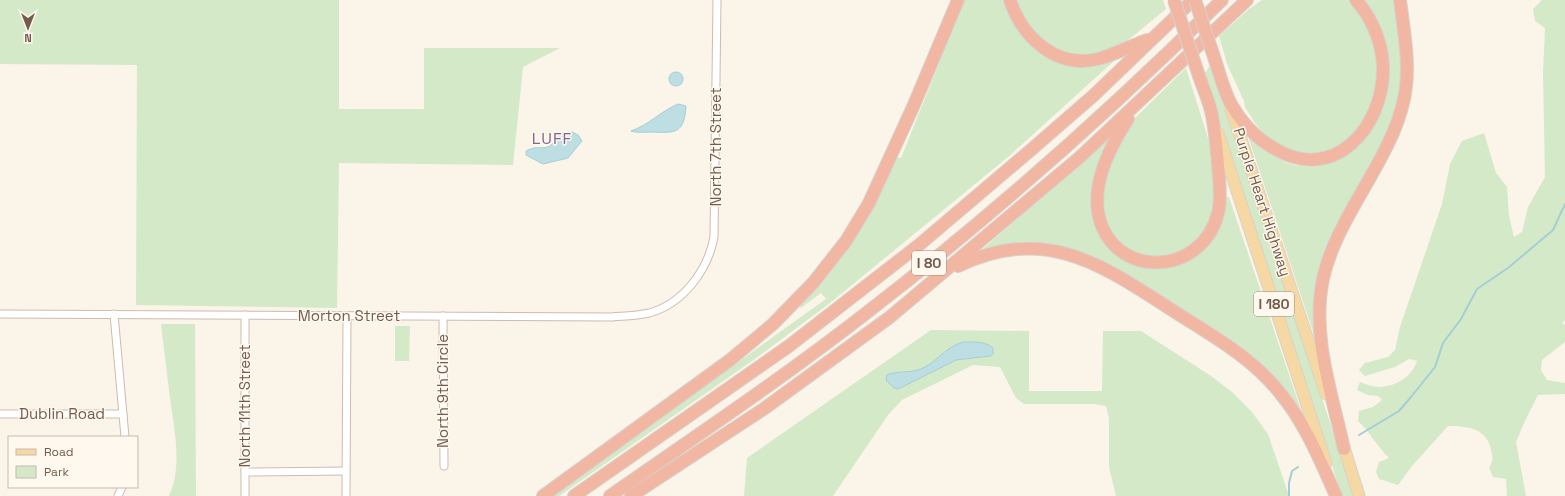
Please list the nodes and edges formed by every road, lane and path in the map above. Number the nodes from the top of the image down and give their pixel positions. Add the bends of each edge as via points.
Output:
1 (717, 0) edge
2 (958, 0) edge
3 (1010, 0) edge
4 (1174, 0) edge
5 (1194, 0) edge
6 (1222, 0) edge
7 (1356, 0) edge
8 (1400, 0) edge
9 (1245, 3) edge
10 (1151, 38) junction
11 (1225, 91) junction
12 (1142, 100) junction
13 (1211, 112) junction
14 (944, 273) junction
15 (690, 287) joint
16 (0, 314) edge
17 (114, 314) junction
18 (245, 315) junction
19 (347, 316) junction
20 (443, 316) junction
21 (0, 414) edge
22 (123, 414) junction
23 (125, 436) edge
24 (1344, 449) junction
25 (444, 466) dead end
26 (346, 471) junction
27 (245, 472) junction
28 (245, 496) edge
29 (346, 496) edge
30 (543, 496) edge
31 (574, 496) edge
32 (610, 496) edge
33 (631, 496) edge
34 (1336, 496) edge
35 (1359, 496) edge

1 - 15 street, North 7th Street via 714,237 711,254
2 - 30 highway via 869,203 846,241 818,278 784,314 730,360
3 - 10 highway via 1019,21 1036,42 1045,50 1064,58 1097,59
4 - 13 highway, I 180, bridge
5 - 10 highway, I 80
5 - 11 highway, I 180, bridge
6 - 32 highway, I 80 via 1066,148 943,252 806,358
7 - 11 highway via 1368,16 1379,41 1383,67 1377,105 1372,117 1347,149 1319,160 1299,160 1288,156 1265,143 1246,126
8 - 24 highway via 1408,67 1404,100 1394,131 1334,245 1320,295 1323,353
9 - 12 highway
10 - 31 highway, I 80 via 1032,150 880,276 722,394
11 - 24 main road, Purple Heart Highway / I 180
12 - 13 highway via 1111,147 1101,177 1098,204 1101,222 1115,246 1131,257 1145,262 1164,263 1183,258 1204,243 1214,226 1220,205 1220,186
12 - 14 highway
13 - 34 main road, Purple Heart Highway / I 180
14 - 33 highway via 881,324 765,408
14 - 34 highway via 982,257 1028,249 1078,256 1110,271 1233,349 1266,377 1284,397 1304,427
15 - 20 street, Morton Street via 665,306 650,313 633,316
16 - 17 street, Morton Street
17 - 18 street, Morton Street
17 - 22 street
18 - 19 street, Morton Street
18 - 27 street, North 11th Street
19 - 20 street, Morton Street
19 - 26 street
20 - 25 street, North 9th Circle
21 - 22 street, Dublin Road
22 - 23 street
24 - 35 main road, Purple Heart Highway
26 - 27 street
26 - 29 street
27 - 28 street, North 11th Street

